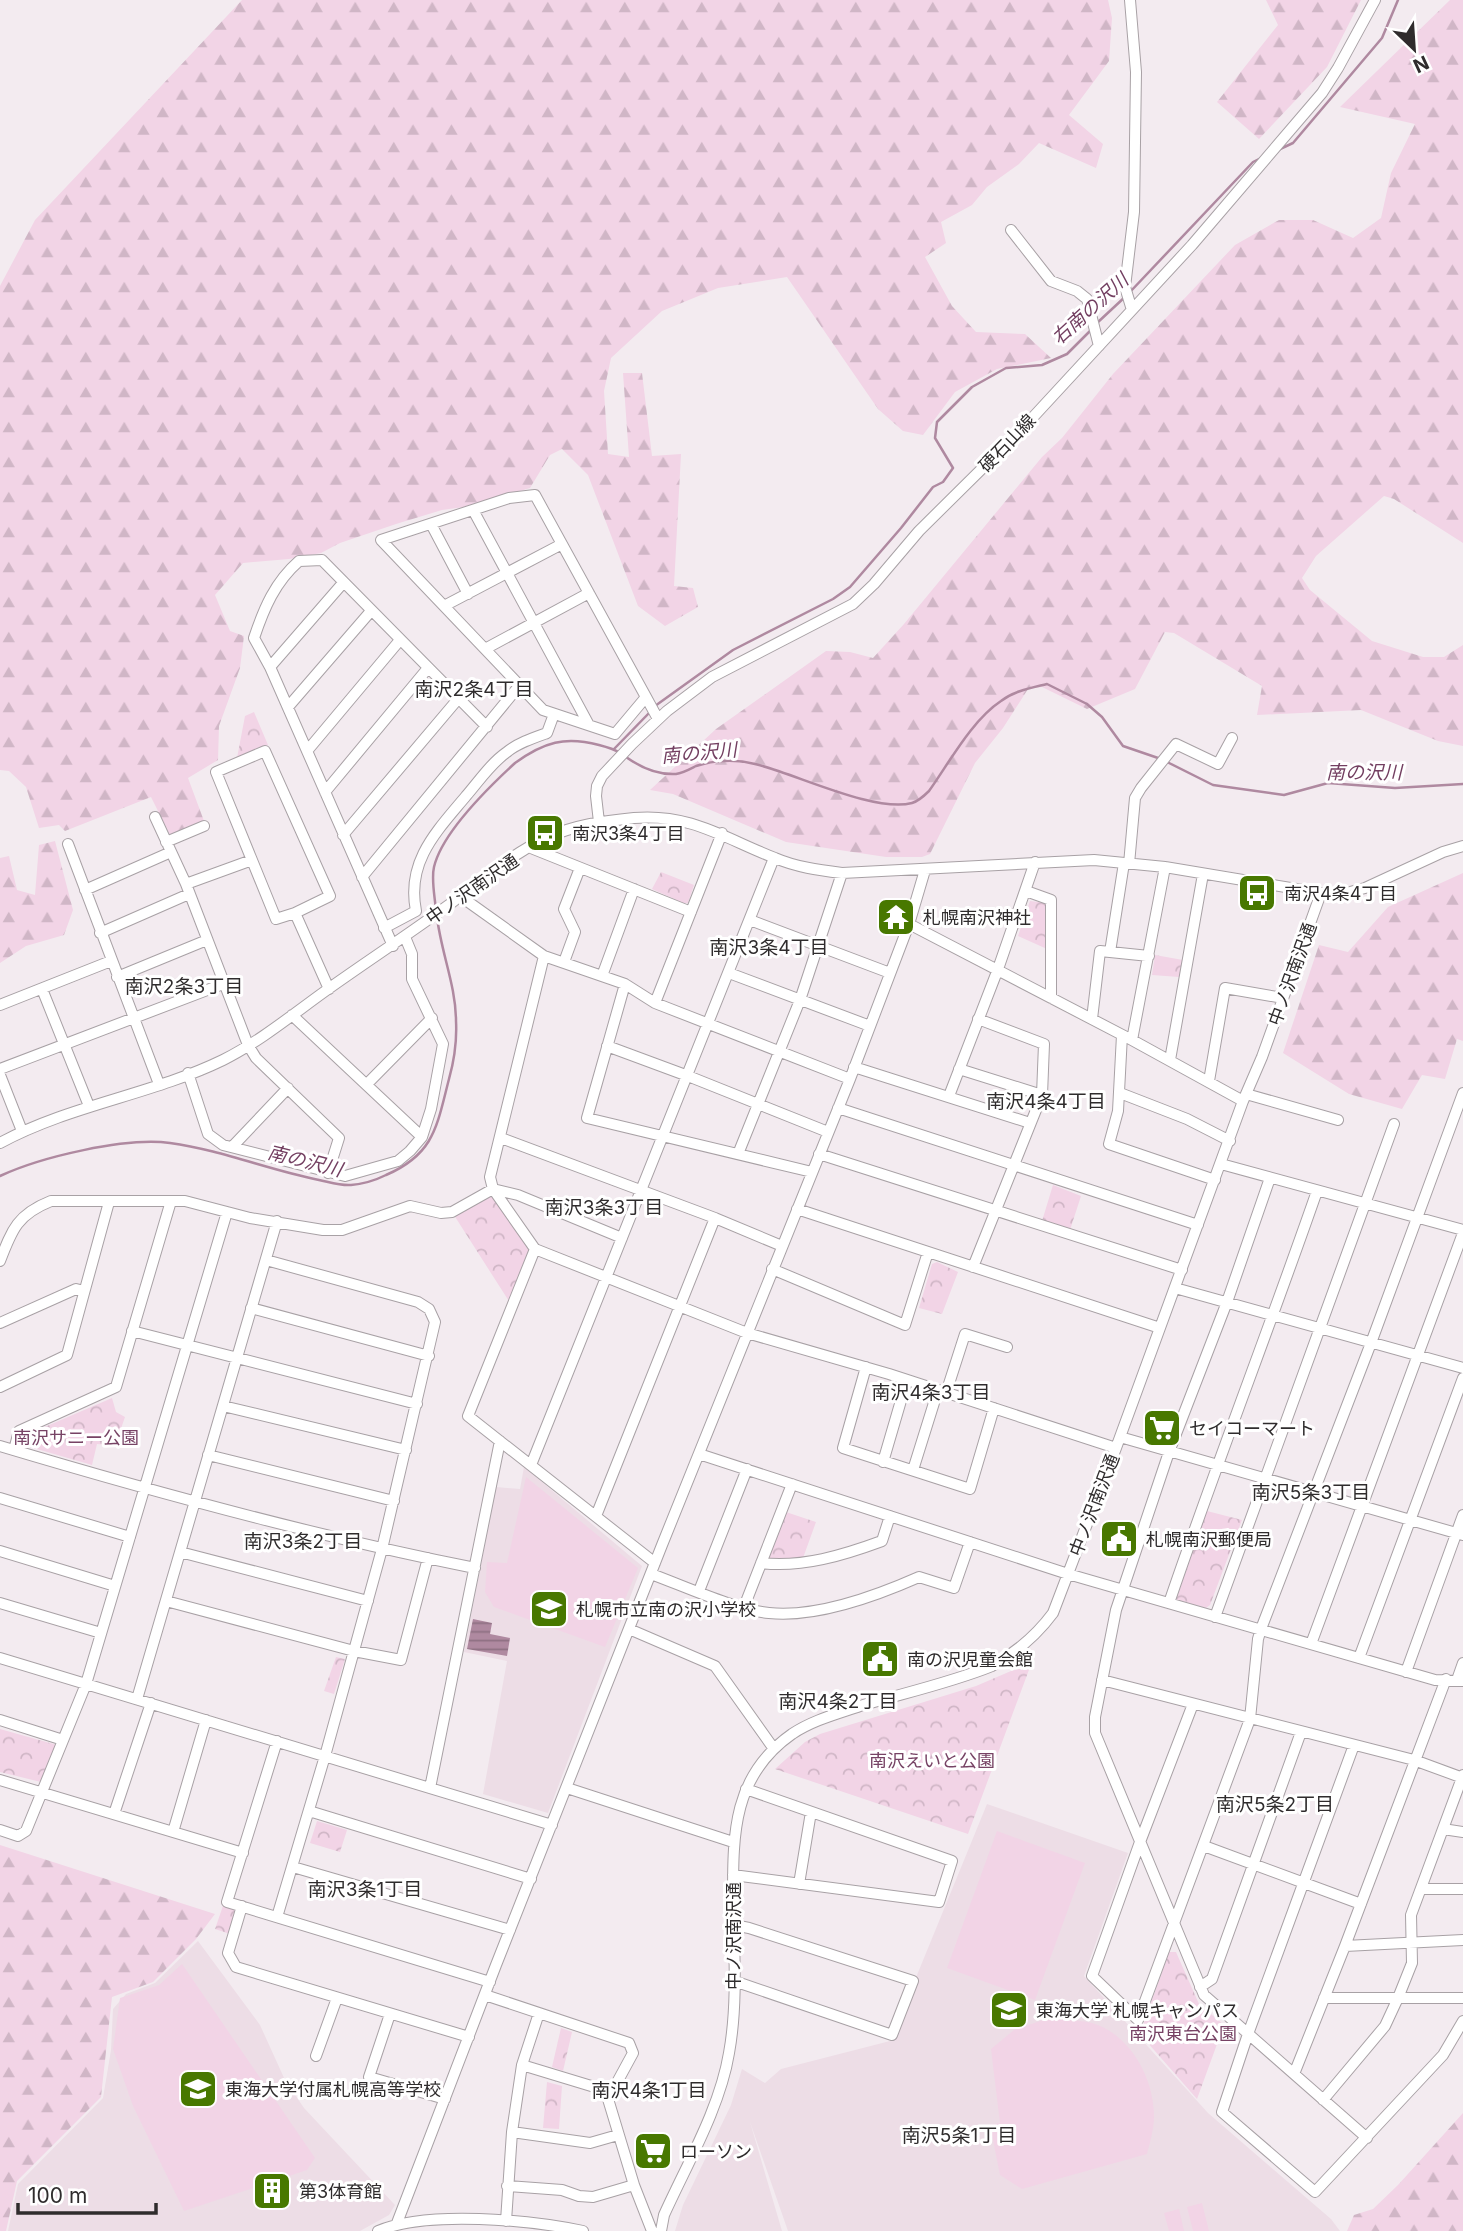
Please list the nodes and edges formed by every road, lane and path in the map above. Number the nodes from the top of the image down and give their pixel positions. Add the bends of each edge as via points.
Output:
1 (1130, 0) edge
2 (1375, 0) edge
3 (1011, 230) dead end
4 (1132, 310) junction
5 (1098, 341) junction
6 (473, 510) junction
7 (430, 524) junction
8 (562, 544) junction
9 (507, 573) junction
10 (343, 583) junction
11 (589, 593) junction
12 (468, 594) junction
13 (444, 606) junction
14 (371, 611) junction
15 (535, 622) junction
16 (400, 640) junction
17 (485, 649) junction
18 (270, 667) junction
19 (428, 668) junction
20 (519, 686) junction
21 (646, 697) junction
22 (458, 699) junction
23 (288, 708) junction
24 (554, 714) junction
25 (658, 719) junction
26 (589, 725) junction
27 (486, 727) junction
28 (1232, 738) dead end
29 (307, 751) junction
30 (325, 792) junction
31 (155, 817) dead end
32 (599, 822) junction
33 (204, 826) dead end
34 (722, 834) junction
35 (344, 835) junction
36 (68, 844) dead end
37 (1463, 846) edge
38 (168, 847) junction
39 (531, 848) junction
40 (774, 858) junction
41 (252, 860) junction
42 (1035, 862) junction
43 (1127, 863) junction
44 (1165, 867) junction
45 (580, 868) junction
46 (925, 870) junction
47 (842, 873) junction
48 (1203, 874) junction
49 (362, 877) junction
50 (188, 889) junction
51 (634, 889) junction
52 (85, 890) junction
53 (1026, 891) junction
54 (1321, 893) junction
55 (460, 896) junction
56 (691, 912) junction
57 (295, 913) junction
58 (751, 920) junction
59 (909, 924) junction
60 (384, 928) junction
61 (100, 933) junction
62 (409, 934) junction
63 (207, 940) junction
64 (393, 946) junction
65 (819, 946) junction
66 (1110, 952) junction
67 (544, 956) junction
68 (1149, 956) junction
69 (111, 961) junction
70 (564, 962) junction
71 (998, 970) junction
72 (729, 973) junction
73 (890, 973) junction
74 (602, 976) junction
75 (117, 977) junction
76 (223, 984) junction
77 (625, 984) junction
78 (42, 989) junction
79 (329, 989) junction
80 (1051, 998) junction
81 (1283, 998) junction
82 (800, 1000) junction
83 (655, 1003) junction
84 (0, 1005) edge
85 (292, 1015) junction
86 (432, 1018) junction
87 (134, 1019) junction
88 (978, 1019) junction
89 (1092, 1019) junction
90 (709, 1023) junction
91 (870, 1026) junction
92 (1122, 1035) junction
93 (1132, 1040) junction
94 (63, 1045) junction
95 (248, 1045) junction
96 (607, 1046) junction
97 (779, 1053) junction
98 (1170, 1060) junction
99 (854, 1067) junction
100 (0, 1069) edge
101 (959, 1069) junction
102 (188, 1073) junction
103 (0, 1075) edge
104 (688, 1076) junction
105 (850, 1079) junction
106 (1209, 1081) junction
107 (159, 1084) junction
108 (367, 1084) junction
109 (288, 1088) junction
110 (1120, 1093) junction
111 (1463, 1093) edge
112 (1042, 1095) junction
113 (949, 1096) junction
114 (1245, 1098) junction
115 (758, 1104) junction
116 (89, 1106) junction
117 (838, 1108) junction
118 (1338, 1120) dead end
119 (1030, 1123) junction
120 (1394, 1124) dead end
121 (22, 1131) junction
122 (828, 1132) junction
123 (664, 1136) junction
124 (422, 1137) junction
125 (501, 1138) junction
126 (1230, 1141) junction
127 (0, 1143) edge
128 (232, 1147) junction
129 (738, 1154) junction
130 (819, 1154) junction
131 (1221, 1164) junction
132 (1013, 1166) junction
133 (812, 1172) junction
134 (328, 1173) junction
135 (1270, 1178) junction
136 (1215, 1181) junction
137 (493, 1189) junction
138 (642, 1190) junction
139 (1317, 1191) junction
140 (172, 1201) junction
141 (109, 1202) junction
142 (1365, 1202) junction
143 (797, 1209) junction
144 (995, 1211) junction
145 (227, 1212) junction
146 (1417, 1216) junction
147 (715, 1218) junction
148 (277, 1221) junction
149 (1198, 1225) junction
150 (1463, 1232) edge
151 (622, 1238) junction
152 (782, 1246) junction
153 (535, 1249) junction
154 (928, 1252) junction
155 (266, 1259) junction
156 (0, 1261) edge
157 (973, 1266) junction
158 (772, 1269) junction
159 (1182, 1270) junction
160 (606, 1278) junction
161 (1175, 1288) junction
162 (85, 1291) junction
163 (1227, 1303) junction
164 (251, 1308) junction
165 (679, 1308) junction
166 (1273, 1316) junction
167 (0, 1323) edge
168 (1160, 1328) junction
169 (1321, 1329) junction
170 (132, 1331) junction
171 (747, 1333) junction
172 (1371, 1343) junction
173 (187, 1345) junction
174 (1007, 1347) dead end
175 (1419, 1355) junction
176 (429, 1356) junction
177 (237, 1358) junction
178 (866, 1367) junction
179 (1463, 1368) edge
180 (1463, 1378) edge
181 (907, 1380) junction
182 (0, 1387) edge
183 (942, 1391) junction
184 (417, 1404) junction
185 (223, 1406) junction
186 (994, 1408) junction
187 (1120, 1437) junction
188 (500, 1441) junction
189 (0, 1446) edge
190 (1116, 1448) junction
191 (14, 1450) junction
192 (406, 1450) junction
193 (1169, 1452) junction
194 (699, 1454) junction
195 (208, 1455) junction
196 (883, 1462) junction
197 (531, 1465) junction
198 (1216, 1465) junction
199 (747, 1469) junction
200 (913, 1470) junction
201 (1266, 1479) junction
202 (792, 1484) junction
203 (144, 1489) junction
204 (1313, 1492) junction
205 (0, 1498) edge
206 (394, 1501) junction
207 (194, 1502) junction
208 (1361, 1505) junction
209 (1463, 1515) edge
210 (596, 1516) junction
211 (890, 1516) junction
212 (1409, 1519) junction
213 (1460, 1534) edge
214 (130, 1538) junction
215 (970, 1542) junction
216 (383, 1549) junction
217 (0, 1552) edge
218 (180, 1552) junction
219 (428, 1558) junction
220 (655, 1563) junction
221 (761, 1563) junction
222 (475, 1568) junction
223 (651, 1574) junction
224 (1068, 1574) junction
225 (115, 1586) junction
226 (1122, 1590) junction
227 (699, 1591) junction
228 (166, 1601) junction
229 (368, 1601) junction
230 (0, 1603) edge
231 (1169, 1603) junction
232 (744, 1607) junction
233 (1215, 1617) junction
234 (629, 1629) junction
235 (1261, 1629) junction
236 (101, 1633) junction
237 (1311, 1644) junction
238 (354, 1651) junction
239 (0, 1658) edge
240 (1359, 1658) junction
241 (1463, 1663) edge
242 (1406, 1672) junction
243 (1102, 1680) junction
244 (1455, 1680) edge
245 (86, 1684) junction
246 (137, 1699) junction
247 (151, 1703) junction
248 (1194, 1704) junction
249 (1250, 1719) junction
250 (0, 1720) edge
251 (206, 1720) junction
252 (1301, 1732) junction
253 (63, 1740) junction
254 (276, 1741) junction
255 (1354, 1745) junction
256 (774, 1749) junction
257 (326, 1756) junction
258 (1414, 1760) junction
259 (1463, 1777) edge
260 (0, 1780) edge
261 (430, 1788) junction
262 (567, 1788) junction
263 (746, 1789) junction
264 (42, 1792) junction
265 (309, 1811) junction
266 (811, 1812) junction
267 (114, 1814) junction
268 (552, 1825) junction
269 (1443, 1829) junction
270 (0, 1830) edge
271 (173, 1832) junction
272 (1463, 1832) edge
273 (733, 1842) junction
274 (1140, 1842) junction
275 (1204, 1846) junction
276 (243, 1853) junction
277 (1254, 1864) junction
278 (292, 1867) junction
279 (733, 1875) junction
280 (531, 1879) junction
281 (1305, 1882) junction
282 (799, 1884) junction
283 (1421, 1889) junction
284 (1463, 1889) edge
285 (1361, 1904) junction
286 (242, 1906) junction
287 (278, 1917) junction
288 (734, 1925) junction
289 (1174, 1926) junction
290 (510, 1930) junction
291 (1463, 1940) edge
292 (1411, 1943) junction
293 (1345, 1946) junction
294 (734, 1981) junction
295 (490, 1982) junction
296 (1200, 1987) junction
297 (485, 1995) junction
298 (1324, 1997) junction
299 (337, 1998) junction
300 (1398, 1998) junction
301 (1463, 1998) edge
302 (539, 2013) junction
303 (390, 2014) junction
304 (1463, 2021) edge
305 (1248, 2034) junction
306 (469, 2037) junction
307 (316, 2056) dead end
308 (522, 2065) junction
309 (1294, 2074) junction
310 (611, 2092) junction
311 (445, 2099) junction
312 (1324, 2100) junction
313 (512, 2132) junction
314 (618, 2135) junction
315 (1367, 2138) junction
316 (634, 2185) junction
317 (507, 2186) junction
318 (506, 2221) junction
319 (397, 2223) junction
320 (378, 2231) edge
321 (583, 2231) edge
322 (652, 2231) edge
323 (661, 2231) edge

1 - 4 street via 1136,72 1134,212 1125,286
2 - 4 street, 硬石山線 via 1322,93
3 - 5 street via 1051,281 1087,299
4 - 5 street, 硬石山線
5 - 25 street, 硬石山線 via 1023,428 853,604 712,677
6 - 7 street
6 - 8 street via 535,495
6 - 9 street
7 - 12 street
7 - 13 street via 381,540
8 - 9 street
8 - 11 street
9 - 12 street
9 - 15 street
10 - 14 street
10 - 18 street
10 - 18 street via 322,560 299,561 283,575 264,607 254,638
11 - 15 street
11 - 21 street
12 - 13 street
13 - 17 street
14 - 16 street
14 - 23 street
15 - 17 street
15 - 26 street
16 - 19 street
16 - 29 street
17 - 20 street
18 - 23 street
19 - 22 street
19 - 30 street
20 - 24 street via 543,710
20 - 27 street
21 - 25 street
21 - 26 street via 615,734
22 - 27 street
22 - 35 street
23 - 29 street
24 - 26 street
24 - 60 street via 547,733 508,751 492,765 428,843 416,874 416,911
25 - 32 street, 硬石山線 via 602,776 596,796
27 - 49 street
28 - 43 street via 1219,764 1176,744 1136,798
29 - 30 street
30 - 35 street
31 - 38 street
32 - 34 street, 中ノ沢南沢通 via 673,820
32 - 39 street, 中ノ沢南沢通 via 546,838
33 - 38 street
34 - 40 street, 中ノ沢南沢通
34 - 56 street
35 - 49 street
36 - 52 street
37 - 54 street via 1365,888 1339,895
38 - 50 street
38 - 52 street
39 - 45 street
39 - 55 street, 中ノ沢南沢通
40 - 47 street, 中ノ沢南沢通 via 807,869
40 - 58 street
41 - 50 street
41 - 57 street via 276,919
41 - 57 street via 216,772 265,751 330,896
42 - 43 street, 中ノ沢南沢通
42 - 46 street, 中ノ沢南沢通
42 - 53 street
43 - 44 street, 中ノ沢南沢通
43 - 66 street
44 - 48 street, 中ノ沢南沢通
44 - 68 street
45 - 51 street
45 - 70 street via 564,909 575,932
46 - 47 street, 中ノ沢南沢通
46 - 59 street
47 - 65 street
48 - 54 street, 中ノ沢南沢通
48 - 98 street
49 - 60 street
50 - 61 street
50 - 63 street
51 - 56 street
51 - 74 street
52 - 61 street
53 - 71 street
53 - 80 street via 1051,901
54 - 81 street, 中ノ沢南沢通
55 - 62 street, 中ノ沢南沢通
55 - 67 street
56 - 83 street
57 - 79 street
58 - 65 street
58 - 72 street
59 - 71 street
59 - 73 street
60 - 64 street
61 - 69 street
62 - 64 street, 中ノ沢南沢通
62 - 86 street via 412,979
63 - 75 street
63 - 76 street
64 - 79 street, 中ノ沢南沢通
65 - 73 street
65 - 82 street
66 - 68 street
66 - 89 street via 1100,951
67 - 70 street
67 - 125 street
68 - 93 street
69 - 75 street
69 - 78 street
70 - 74 street
71 - 80 street
71 - 88 street
72 - 82 street
72 - 90 street
73 - 91 street
74 - 77 street
75 - 87 street
76 - 87 street
76 - 95 street
77 - 83 street
77 - 96 street
78 - 84 street
78 - 94 street
79 - 85 street, 中ノ沢南沢通
80 - 89 street
81 - 106 street via 1225,988
81 - 114 street, 中ノ沢南沢通
82 - 91 street
82 - 97 street
83 - 90 street
85 - 95 street, 中ノ沢南沢通
85 - 108 street
86 - 108 street
86 - 124 street via 443,1044
87 - 94 street
87 - 107 street
88 - 101 street
88 - 112 street via 1044,1044
89 - 92 street
90 - 97 street
90 - 104 street
91 - 99 street
92 - 93 street
92 - 110 street
93 - 98 street
94 - 100 street
94 - 116 street
95 - 102 street, 中ノ沢南沢通
95 - 109 street
96 - 104 street
96 - 123 street via 587,1118
97 - 105 street
97 - 115 street
98 - 106 street
99 - 105 street
99 - 113 street
101 - 112 street
101 - 113 street
102 - 107 street, 中ノ沢南沢通
102 - 128 street via 208,1134
103 - 121 street
104 - 115 street
104 - 123 street
105 - 117 street
106 - 114 street
107 - 116 street, 中ノ沢南沢通
108 - 124 street
109 - 128 street
109 - 134 street via 339,1138
110 - 126 street
110 - 136 street via 1109,1144
111 - 146 street
112 - 119 street
113 - 119 street
114 - 118 street
114 - 126 street, 中ノ沢南沢通
115 - 122 street
115 - 129 street
116 - 121 street, 中ノ沢南沢通
117 - 122 street
117 - 132 street
119 - 132 street
120 - 142 street
121 - 127 street, 中ノ沢南沢通
122 - 130 street
123 - 129 street
123 - 138 street
124 - 134 street via 398,1161 345,1177
125 - 137 street via 490,1177
125 - 138 street
126 - 131 street, 中ノ沢南沢通
128 - 134 street
129 - 133 street
130 - 133 street
130 - 144 street
131 - 135 street
131 - 136 street, 中ノ沢南沢通
132 - 144 street
132 - 149 street
133 - 143 street
135 - 139 street
135 - 163 street
136 - 149 street, 中ノ沢南沢通
137 - 148 street via 452,1212 410,1206 342,1230
137 - 151 street
137 - 153 street
138 - 147 street
138 - 151 street
139 - 142 street
139 - 166 street
140 - 141 street
140 - 145 street
140 - 170 street
141 - 156 street via 51,1201 32,1208 22,1216
141 - 162 street
142 - 146 street
142 - 169 street
143 - 152 street
143 - 154 street
144 - 157 street
144 - 159 street
145 - 148 street
145 - 173 street
146 - 150 street
146 - 172 street
147 - 152 street
147 - 165 street
148 - 155 street
149 - 159 street, 中ノ沢南沢通
150 - 175 street
151 - 160 street
152 - 158 street
153 - 160 street
153 - 188 street via 468,1416
154 - 157 street
154 - 158 street via 905,1325
155 - 164 street
155 - 176 street via 418,1302 429,1309 435,1322
157 - 168 street
158 - 171 street
159 - 161 street, 中ノ沢南沢通
160 - 165 street
160 - 197 street
161 - 163 street
161 - 168 street, 中ノ沢南沢通
162 - 167 street via 76,1289
162 - 182 street via 67,1355
163 - 166 street
163 - 193 street
164 - 176 street
164 - 177 street
165 - 171 street
165 - 210 street
166 - 169 street
166 - 198 street
168 - 187 street, 中ノ沢南沢通
169 - 172 street
169 - 201 street
170 - 173 street
170 - 191 street via 116,1387 19,1431
171 - 178 street
171 - 194 street
172 - 175 street
172 - 204 street
173 - 177 street
173 - 203 street
174 - 183 street via 965,1334
175 - 179 street
175 - 208 street
176 - 184 street
177 - 184 street
177 - 185 street
178 - 181 street
178 - 196 street via 843,1448
180 - 212 street
181 - 183 street
181 - 196 street
183 - 186 street
183 - 200 street
184 - 192 street
185 - 192 street
185 - 195 street
186 - 190 street
186 - 200 street via 970,1489
187 - 190 street, 中ノ沢南沢通
187 - 193 street
188 - 197 street
188 - 222 street
189 - 191 street
190 - 224 street, 中ノ沢南沢通
191 - 203 street
192 - 206 street
193 - 198 street
193 - 226 street
194 - 199 street
194 - 220 street
195 - 206 street
195 - 207 street
196 - 200 street
197 - 210 street
198 - 201 street
198 - 231 street
199 - 202 street
199 - 227 street
201 - 204 street
201 - 233 street
202 - 211 street
202 - 221 street
203 - 207 street
203 - 214 street
204 - 208 street
204 - 235 street
205 - 214 street
206 - 216 street
207 - 216 street
207 - 218 street
208 - 212 street
208 - 237 street
209 - 213 street
210 - 220 street
211 - 215 street
211 - 221 street via 882,1541 852,1552 790,1564
212 - 213 street
212 - 240 street
213 - 242 street
214 - 225 street
215 - 224 street
215 - 232 street via 954,1588 919,1577 879,1593 804,1612 769,1613
216 - 219 street
216 - 229 street
217 - 225 street
218 - 228 street
218 - 229 street
219 - 222 street
219 - 238 street via 401,1660
220 - 223 street
221 - 232 street
222 - 261 street
223 - 227 street
223 - 234 street
224 - 226 street
224 - 256 street, 中ノ沢南沢通 via 1053,1613 1037,1634 1004,1659 968,1675 827,1717
225 - 236 street
226 - 231 street
226 - 243 street
227 - 232 street
228 - 238 street
228 - 246 street
229 - 238 street
230 - 236 street
231 - 233 street
233 - 235 street
234 - 256 street via 715,1666
234 - 262 street
235 - 237 street
235 - 249 street
236 - 245 street
237 - 240 street
238 - 257 street
239 - 245 street
240 - 242 street
241 - 244 street
242 - 244 street
243 - 248 street
243 - 274 street via 1095,1733
244 - 258 street
245 - 246 street
245 - 253 street
246 - 247 street
247 - 251 street
247 - 267 street
248 - 249 street
248 - 274 street
249 - 252 street
249 - 275 street
250 - 253 street
251 - 254 street
251 - 271 street
252 - 255 street
252 - 277 street
253 - 264 street
254 - 257 street
254 - 276 street
255 - 258 street
255 - 281 street
256 - 263 street, 中ノ沢南沢通
257 - 261 street
257 - 265 street
258 - 259 street
258 - 285 street
259 - 269 street
260 - 264 street
261 - 268 street
262 - 268 street
262 - 273 street
263 - 266 street
263 - 273 street, 中ノ沢南沢通
264 - 267 street
264 - 270 street via 26,1831 18,1836
265 - 278 street
265 - 280 street
266 - 282 street
266 - 282 street via 952,1861 939,1902
267 - 271 street
268 - 280 street
269 - 272 street
269 - 283 street
271 - 276 street
273 - 279 street, 中ノ沢南沢通
274 - 289 street
274 - 289 street via 1092,1976 1138,2021
275 - 277 street
275 - 289 street
276 - 286 street via 228,1902
277 - 281 street
277 - 296 street via 1212,1979
278 - 287 street
278 - 290 street
279 - 282 street
279 - 288 street, 中ノ沢南沢通
280 - 290 street
281 - 285 street
281 - 305 street
283 - 284 street
283 - 292 street via 1411,1915
285 - 293 street
286 - 287 street
286 - 299 street via 228,1953 236,1967
287 - 295 street
288 - 294 street, 中ノ沢南沢通
288 - 294 street via 913,1981 892,2035
289 - 296 street
290 - 295 street
291 - 292 street
292 - 293 street
292 - 300 street via 1412,1963
293 - 298 street
294 - 323 street, 中ノ沢南沢通 via 725,2075
295 - 297 street
296 - 305 street via 1208,2000
297 - 302 street
297 - 306 street
298 - 300 street
298 - 309 street
299 - 303 street
299 - 307 street
300 - 301 street
300 - 312 street via 1385,2026
302 - 308 street
302 - 310 street via 629,2043 633,2053
303 - 306 street
303 - 311 street via 369,2077
304 - 315 street via 1443,2055
305 - 309 street
305 - 315 street via 1222,2112 1315,2192
306 - 311 street
308 - 310 street
308 - 313 street
309 - 312 street
310 - 314 street via 608,2099
311 - 319 street
312 - 315 street
313 - 314 street via 590,2143
313 - 317 street
314 - 316 street
316 - 317 street via 593,2197
316 - 322 street
317 - 318 street
318 - 319 street
318 - 321 street
319 - 320 street

